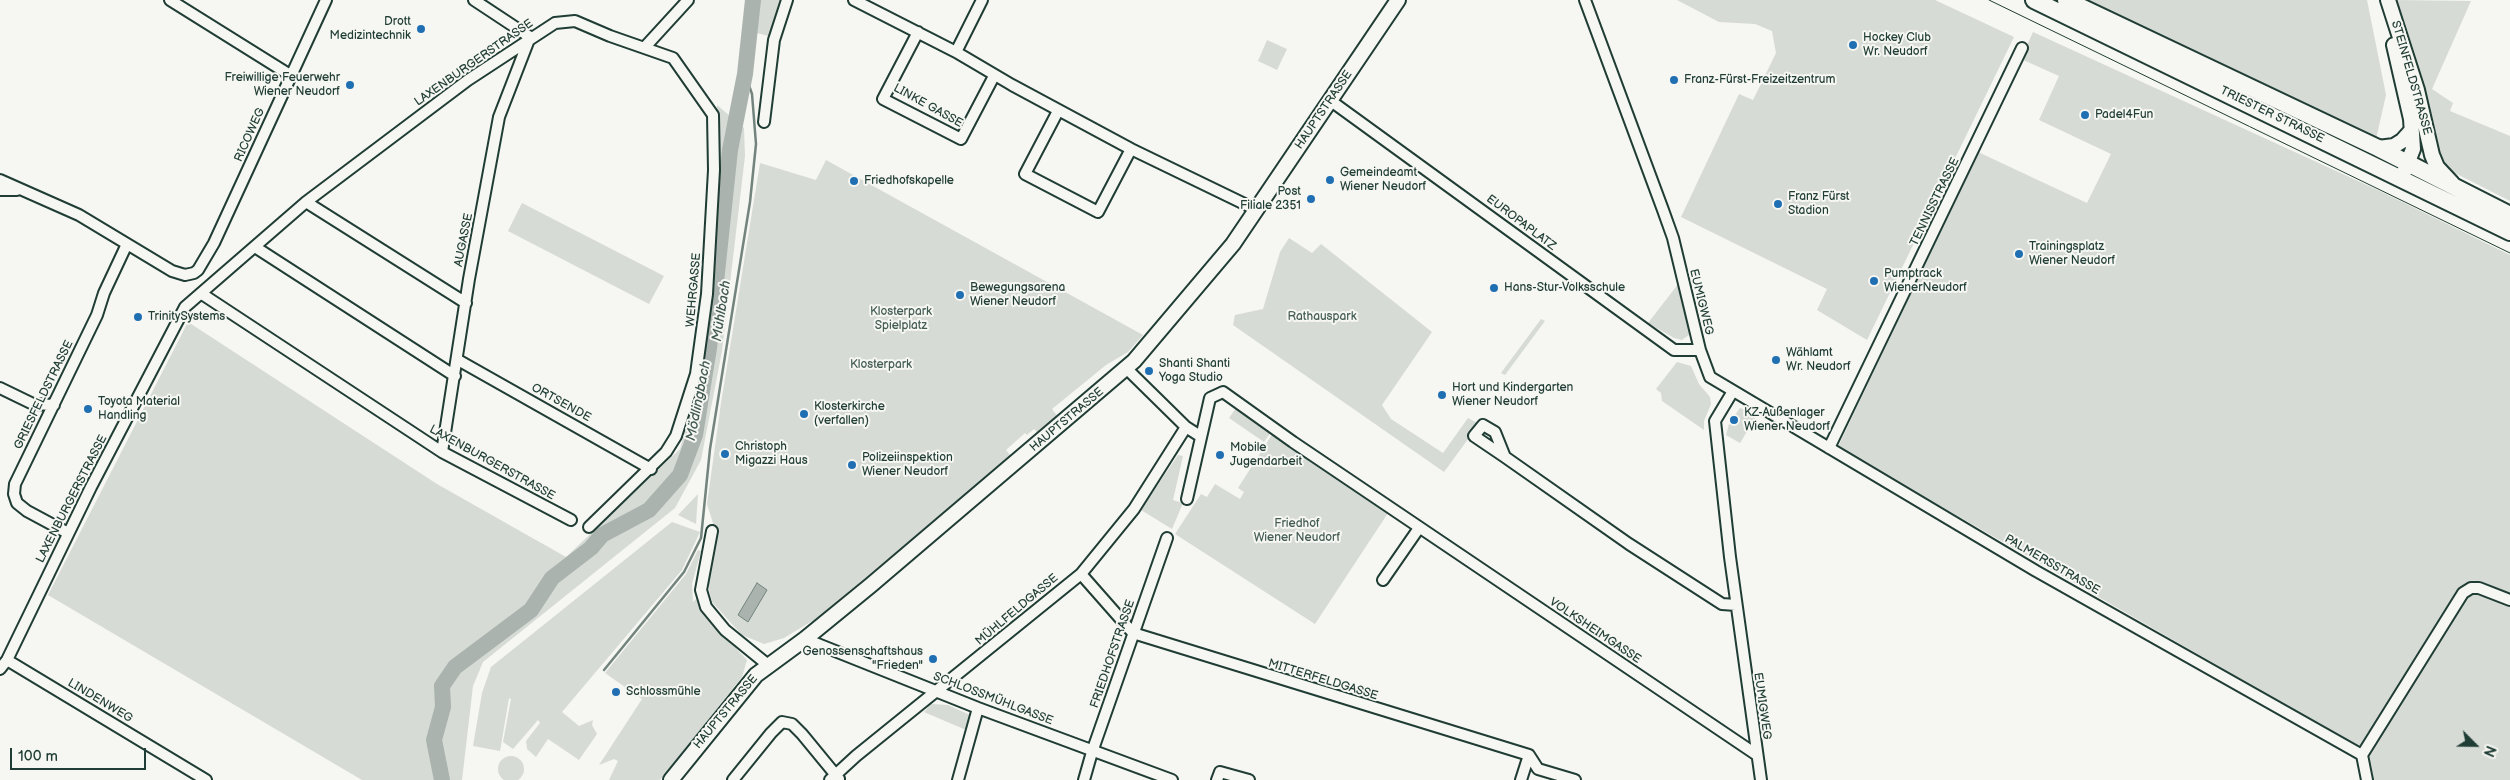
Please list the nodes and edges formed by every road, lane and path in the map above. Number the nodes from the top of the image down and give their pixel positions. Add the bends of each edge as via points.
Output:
1 (170, 0) edge
2 (326, 0) edge
3 (474, 0) edge
4 (688, 0) edge
5 (787, 0) edge
6 (854, 0) edge
7 (982, 0) edge
8 (1398, 0) edge
9 (1585, 0) edge
10 (2034, 0) edge
11 (2066, 0) edge
12 (2384, 0) edge
13 (2388, 0) edge
14 (918, 32) junction
15 (530, 37) junction
16 (645, 47) junction
17 (2022, 48) dead end
18 (956, 52) junction
19 (290, 75) junction
20 (994, 76) junction
21 (1331, 101) junction
22 (1058, 111) junction
23 (764, 122) dead end
24 (2411, 131) junction
25 (2428, 142) junction
26 (2378, 148) junction
27 (1131, 149) junction
28 (2408, 172) junction
29 (0, 180) edge
30 (2456, 187) junction
31 (0, 190) edge
32 (18, 190) junction
33 (306, 202) junction
34 (1257, 210) junction
35 (2510, 216) edge
36 (2510, 232) edge
37 (127, 244) junction
38 (255, 247) junction
39 (202, 294) junction
40 (466, 303) junction
41 (1700, 350) junction
42 (458, 360) junction
43 (1127, 369) junction
44 (455, 376) junction
45 (0, 388) edge
46 (1733, 391) junction
47 (54, 405) junction
48 (1186, 427) junction
49 (1200, 436) junction
50 (1829, 448) junction
51 (442, 452) junction
52 (1505, 457) dead end
53 (651, 469) junction
54 (1187, 499) dead end
55 (571, 520) dead end
56 (589, 528) dead end
57 (1420, 528) junction
58 (712, 531) dead end
59 (68, 533) junction
60 (1167, 538) dead end
61 (1081, 574) junction
62 (1383, 580) dead end
63 (2510, 600) edge
64 (1736, 605) junction
65 (1133, 633) junction
66 (805, 639) junction
67 (7, 660) junction
68 (768, 665) junction
69 (0, 669) edge
70 (938, 692) junction
71 (978, 708) junction
72 (1092, 752) junction
73 (2362, 754) junction
74 (1529, 756) junction
75 (1756, 756) junction
76 (835, 778) edge
77 (206, 780) edge
78 (671, 780) edge
79 (732, 780) edge
80 (958, 780) edge
81 (1084, 780) edge
82 (1172, 780) edge
83 (1217, 780) edge
84 (1249, 780) edge
85 (1521, 780) edge
86 (1576, 780) edge
87 (1761, 780) edge
88 (2367, 780) edge

1 - 19 street
2 - 19 street, RICOWEG
3 - 15 street
4 - 16 street
5 - 23 street via 774,40
6 - 14 street
7 - 18 street
8 - 21 street, HAUPTSTRASSE
9 - 41 street, EUMIGWEG via 1670,229
10 - 28 main road, TRIESTER STRASSE
11 - 26 main road, TRIESTER STRASSE
12 - 24 street, STEINFELDSTRASSE
13 - 25 street, STEINFELDSTRASSE via 2416,90
14 - 18 street
14 - 20 street, LINKE GASSE via 883,99 961,139
15 - 16 street, LAXENBURGERSTRASSE via 555,23 575,21
15 - 33 street, LAXENBURGERSTRASSE
15 - 40 street, AUGASSE via 499,117
16 - 53 street, WEHRGASSE via 673,58 713,115 714,170 707,294 696,374 676,436
17 - 50 street, TENNISSTRASSE
18 - 20 street
19 - 37 street, RICOWEG via 214,242 198,270 180,274
20 - 22 street
21 - 34 street, HAUPTSTRASSE
21 - 41 street, EUROPAPLATZ via 1674,350
22 - 27 street
22 - 27 street via 1025,174 1098,212
24 - 26 street via 2394,146
24 - 28 street, STEINFELDSTRASSE via 2413,149
25 - 28 street, STEINFELDSTRASSE via 2424,155
25 - 30 street via 2437,167
26 - 28 main road, TRIESTER STRASSE
27 - 34 street
28 - 30 main road, TRIESTER STRASSE
28 - 36 main road, TRIESTER STRASSE
29 - 32 street
30 - 35 main road, TRIESTER STRASSE
31 - 32 street
32 - 37 street via 79,215
33 - 38 street, LAXENBURGERSTRASSE
33 - 40 street
34 - 43 street, HAUPTSTRASSE via 1200,286
37 - 47 street, GRIESFELDSTRASSE
38 - 39 street, LAXENBURGERSTRASSE
38 - 44 street
39 - 51 street, LAXENBURGERSTRASSE
39 - 59 street, LAXENBURGERSTRASSE via 179,316
40 - 42 street, AUGASSE
41 - 46 street, EUMIGWEG via 1710,377
42 - 44 street, AUGASSE
42 - 53 street, ORTSENDE
43 - 48 street
43 - 66 street, HAUPTSTRASSE
44 - 51 street, AUGASSE
45 - 47 street via 33,404
46 - 50 street, PALMERSSTRASSE
46 - 64 street, EUMIGWEG via 1715,421
47 - 59 street, GRIESFELDSTRASSE via 15,484 14,494 17,503 27,511
48 - 49 street
48 - 61 street, MÜHLFELDGASSE via 1134,509
49 - 54 street
49 - 57 street, VOLKSHEIMGASSE via 1210,398 1223,392
50 - 73 street, PALMERSSTRASSE via 2036,571
51 - 55 street, LAXENBURGERSTRASSE
52 - 64 street via 1722,604
53 - 56 street, WEHRGASSE
57 - 62 street
57 - 75 street, VOLKSHEIMGASSE
58 - 68 street via 701,590 706,607 725,630
59 - 67 street, LAXENBURGERSTRASSE
60 - 65 street, FRIEDHOFSTRASSE
61 - 65 street
61 - 70 street, MÜHLFELDGASSE
63 - 73 street via 2479,588 2463,593
64 - 75 street, EUMIGWEG
65 - 72 street, FRIEDHOFSTRASSE
65 - 74 street, MITTERFELDGASSE
66 - 68 street, HAUPTSTRASSE
66 - 70 street, SCHLOSSMÜHLGASSE
67 - 69 street, LAXENBURGERSTRASSE
67 - 77 street, LINDENWEG
68 - 78 street, HAUPTSTRASSE via 746,686
70 - 71 street, SCHLOSSMÜHLGASSE
70 - 76 street, MÜHLFELDGASSE
71 - 72 street, SCHLOSSMÜHLGASSE
71 - 80 street
72 - 81 street, FRIEDHOFSTRASSE
72 - 82 street, SCHLOSSMÜHLGASSE
73 - 88 street
74 - 85 street
74 - 86 street, MITTERFELDGASSE via 1538,769
75 - 87 street, EUMIGWEG
76 - 79 street via 802,734 792,724 782,722
83 - 84 street via 1220,772

